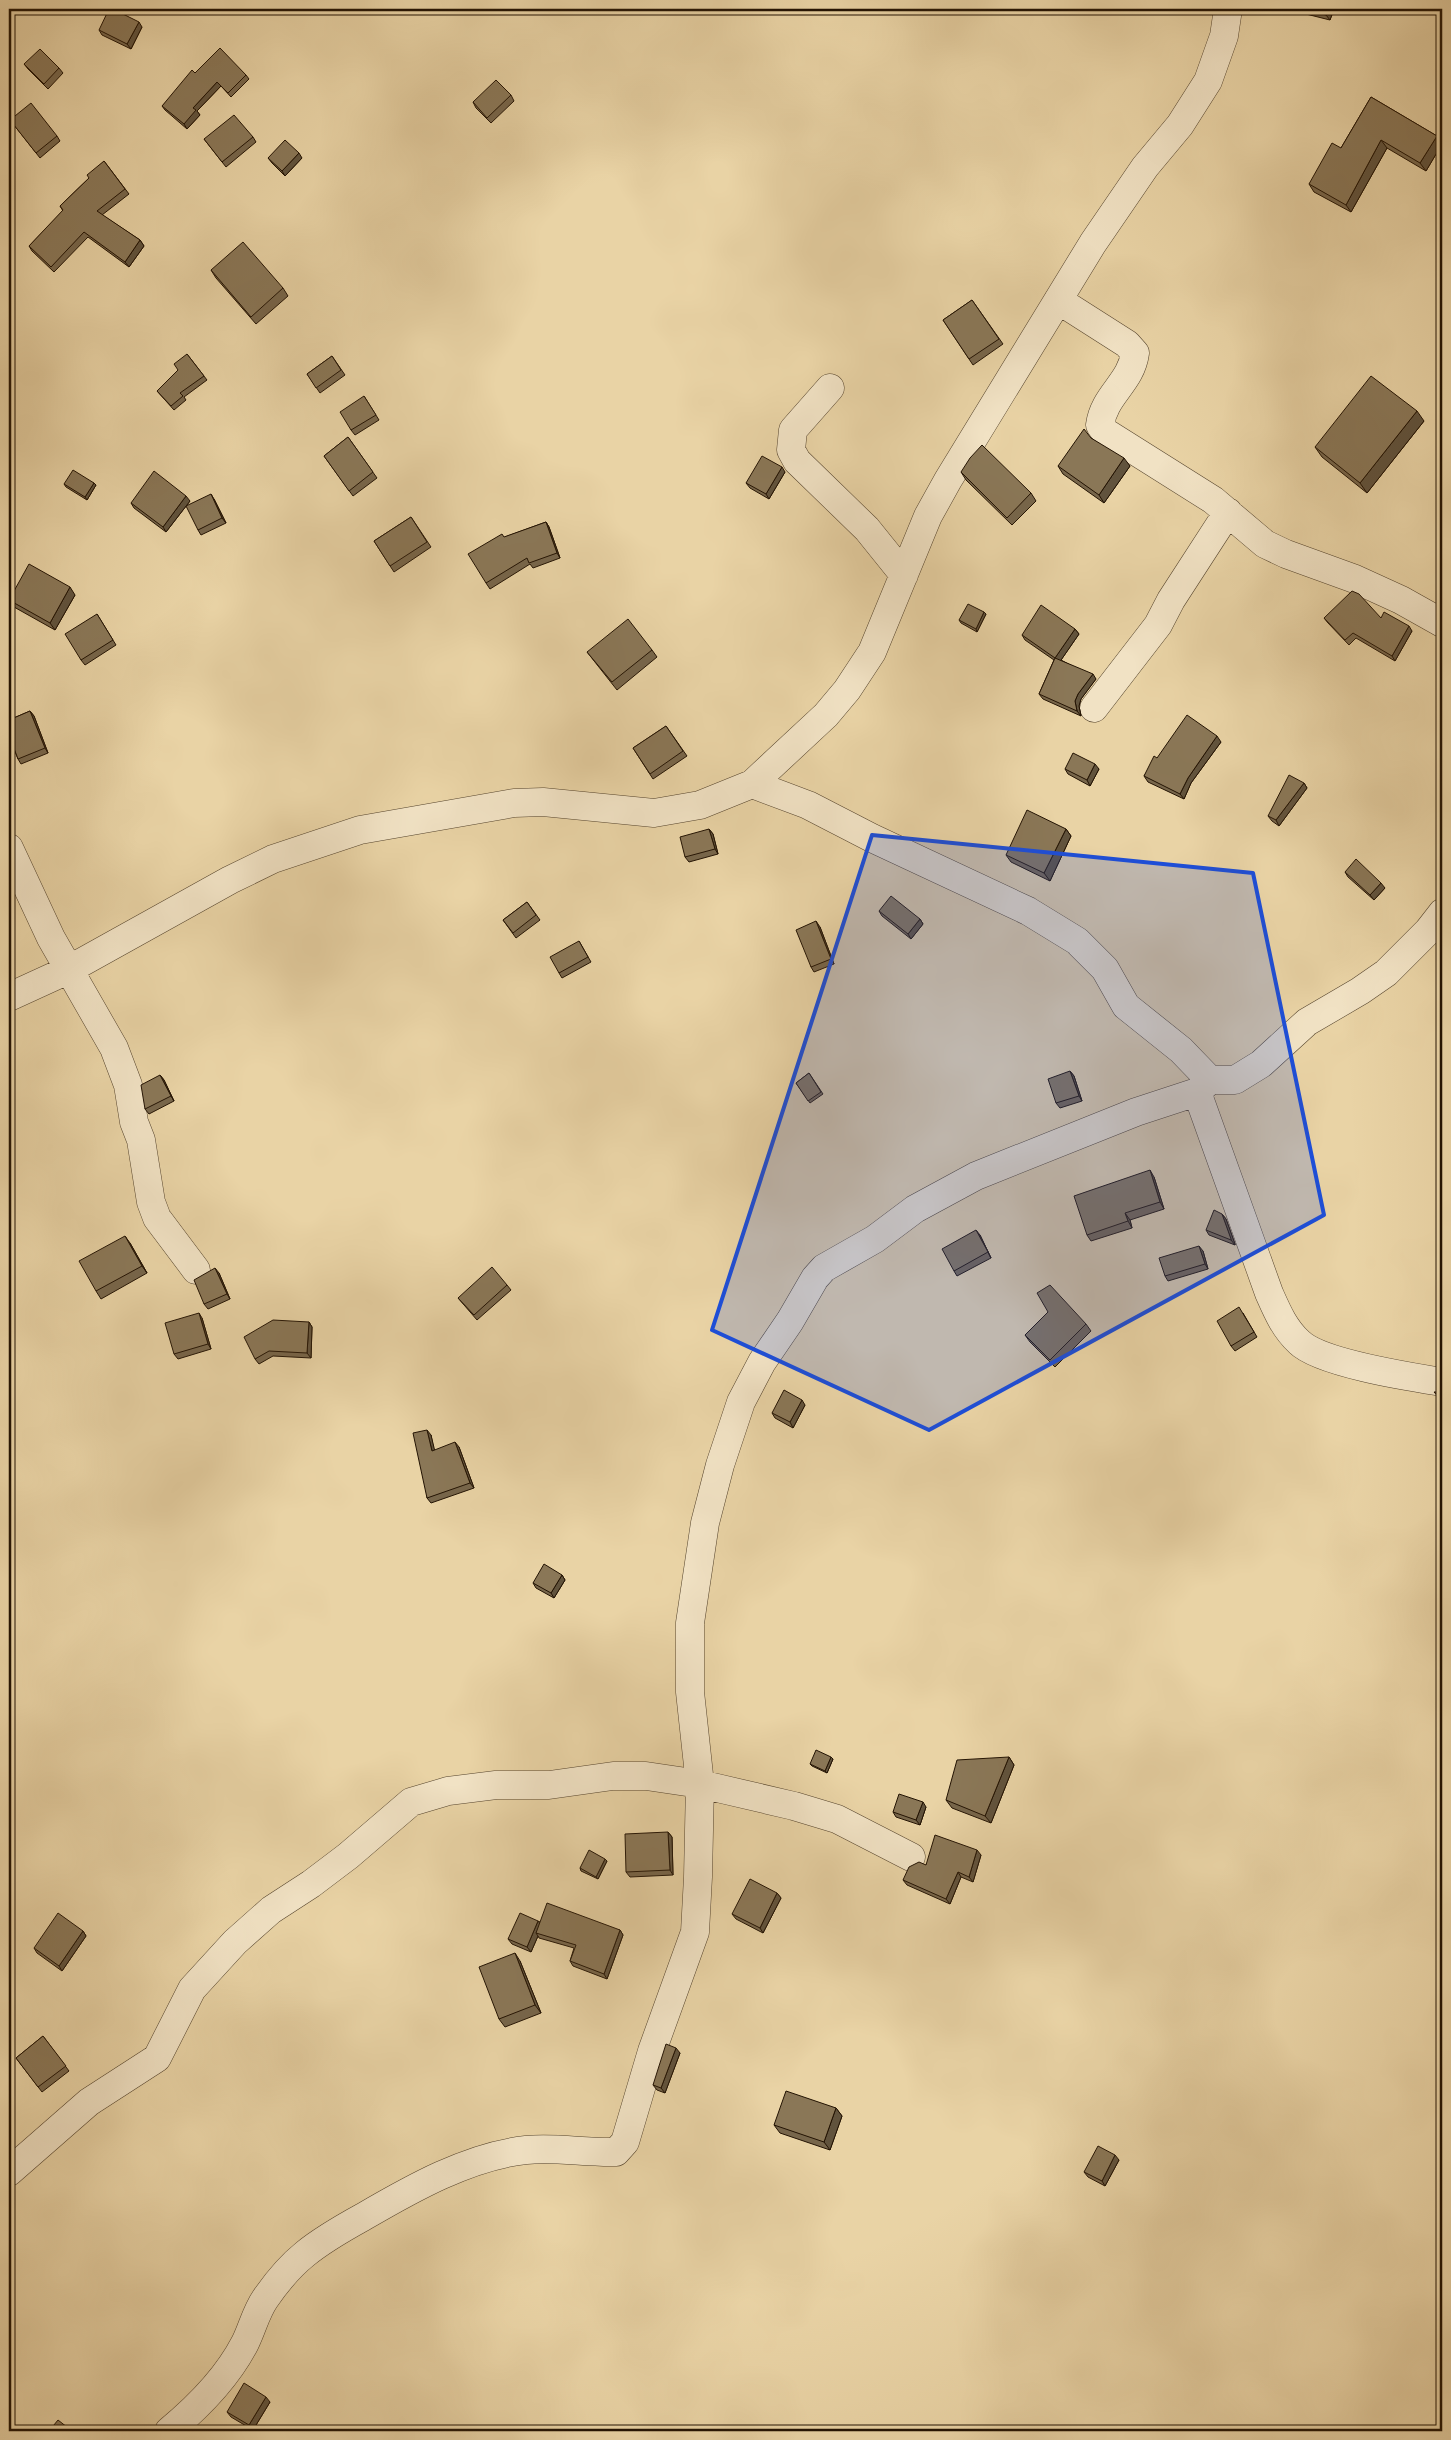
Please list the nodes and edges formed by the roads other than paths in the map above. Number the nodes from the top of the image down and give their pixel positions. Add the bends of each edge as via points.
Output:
1 (1228, 9) edge
2 (1058, 300) junction
3 (830, 388) dead end
4 (1228, 512) junction
5 (904, 575) junction
6 (1442, 623) edge
7 (1094, 708) dead end
8 (752, 784) junction
9 (9, 848) edge
10 (1442, 913) edge
11 (68, 970) junction
12 (9, 997) edge
13 (1203, 1086) junction
14 (196, 1270) dead end
15 (1442, 1382) edge
16 (700, 1784) junction
17 (911, 1857) dead end
18 (9, 2172) edge
19 (169, 2431) edge

1 - 2 street via 1224,36 1208,81 1180,125 1145,167
2 - 4 street via 1135,353 1128,378 1102,413 1100,424 1105,432
2 - 5 street via 928,516
3 - 5 street via 793,430 791,450 797,461 867,529
4 - 6 street via 1265,544 1363,583
4 - 7 street via 1158,625
5 - 8 street via 872,652 847,690 826,715
8 - 11 street via 700,805 654,813 544,802 514,803 360,830 273,859
8 - 13 street via 808,805 1028,911 1077,941 1105,969 1126,1006 1181,1050
9 - 11 street
10 - 13 street via 1386,973 1307,1022 1261,1064 1235,1080
11 - 12 street
11 - 14 street via 114,1048 128,1086 157,1218
13 - 15 street via 1282,1322 1300,1344 1320,1353 1363,1367
13 - 16 street via 976,1176 915,1209 875,1239 824,1268 815,1278 741,1402 704,1523 690,1623 690,1692
16 - 17 street via 837,1819
16 - 18 street via 646,1776 612,1776 549,1785 496,1785 448,1791 411,1802 348,1856 271,1910 235,1942 192,1989 158,2058 89,2102
16 - 19 street via 694,1932 652,2051 625,2142 616,2152 524,2150 496,2157 415,2187 344,2228 305,2254 284,2274 264,2300 227,2373 190,2414

